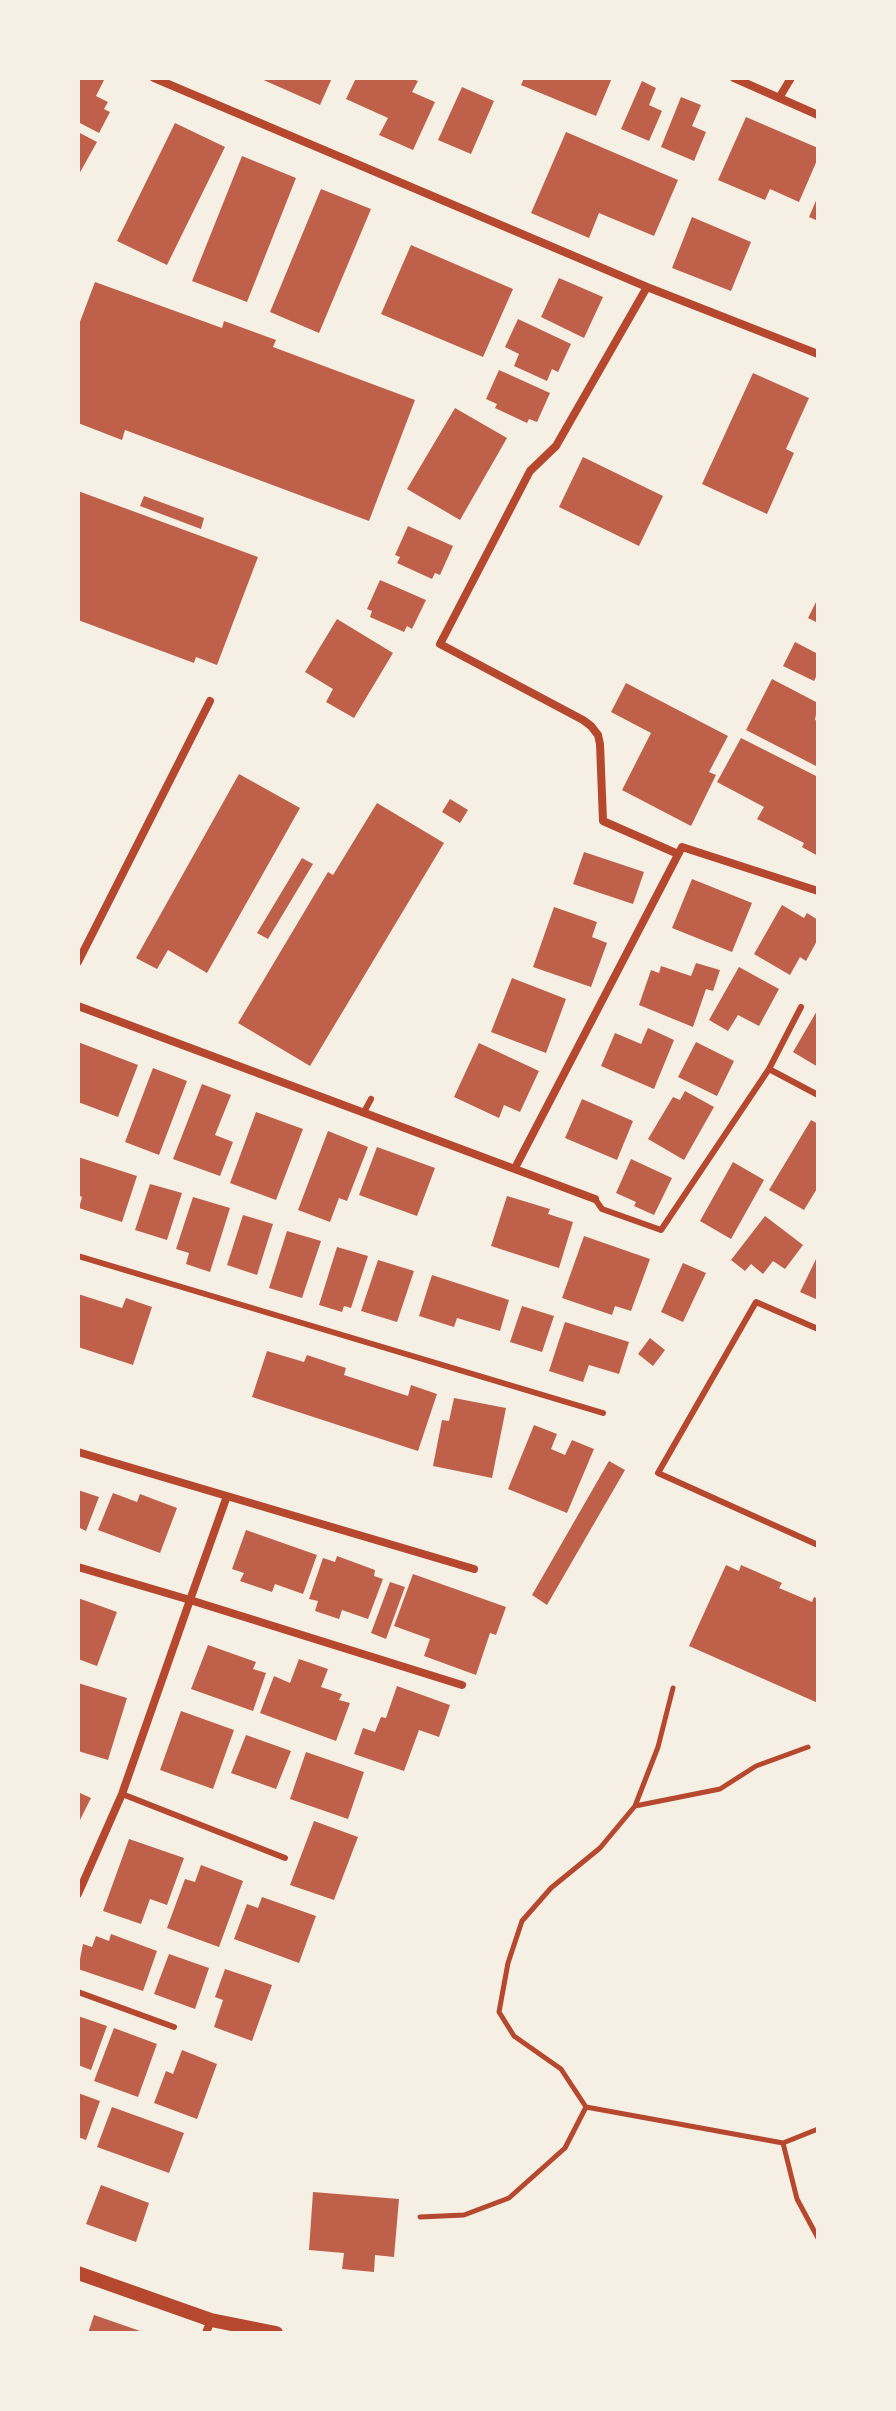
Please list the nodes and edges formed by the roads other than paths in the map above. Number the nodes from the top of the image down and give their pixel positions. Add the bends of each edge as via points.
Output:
1 (154, 78) edge
2 (734, 78) edge
3 (791, 78) edge
4 (779, 98) junction
5 (818, 115) edge
6 (647, 287) junction
7 (818, 354) edge
8 (210, 701) dead end
9 (678, 854) junction
10 (818, 891) edge
11 (78, 962) edge
12 (78, 1006) edge
13 (801, 1007) dead end
14 (769, 1069) junction
15 (818, 1095) edge
16 (371, 1099) dead end
17 (364, 1112) junction
18 (515, 1168) junction
19 (595, 1199) joint
20 (78, 1256) edge
21 (818, 1329) edge
22 (603, 1413) dead end
23 (78, 1452) edge
24 (227, 1496) junction
25 (818, 1545) edge
26 (78, 1567) edge
27 (474, 1569) dead end
28 (190, 1600) junction
29 (462, 1685) dead end
30 (122, 1794) junction
31 (285, 1858) dead end
32 (78, 1894) edge
33 (78, 1992) edge
34 (174, 2027) dead end
35 (78, 2273) edge
36 (208, 2326) edge
37 (276, 2333) edge

1 - 6 street
2 - 4 street
3 - 4 street
4 - 5 street
6 - 7 street
6 - 9 street via 556,446 530,471 440,644 591,726 600,744 603,821
8 - 11 street
9 - 10 street via 682,847
9 - 18 street
12 - 17 street
13 - 14 lane
14 - 15 lane
14 - 19 lane via 661,1230 602,1209
16 - 17 lane
17 - 18 street
18 - 19 street
20 - 22 lane
21 - 25 lane via 756,1302 658,1473
23 - 24 street
24 - 27 street
24 - 28 street
26 - 28 street
28 - 29 street
28 - 30 street
30 - 31 lane
30 - 32 street
33 - 34 lane
35 - 36 street
36 - 37 street

